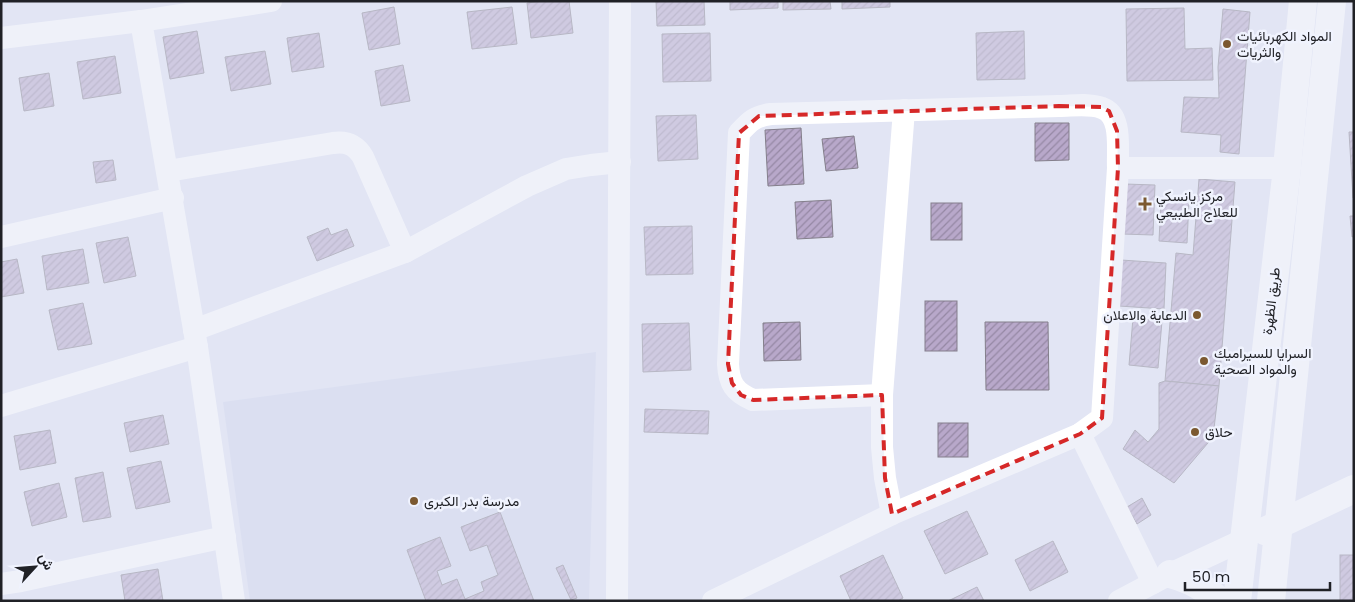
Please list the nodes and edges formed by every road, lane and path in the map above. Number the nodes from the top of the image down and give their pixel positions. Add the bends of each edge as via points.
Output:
1 (271, 1) edge
2 (620, 1) edge
3 (1303, 1) edge
4 (1332, 1) edge
5 (141, 21) junction
6 (1, 38) edge
7 (904, 110) junction
8 (620, 162) junction
9 (1118, 168) junction
10 (1287, 168) junction
11 (168, 171) junction
12 (172, 198) junction
13 (1, 237) edge
14 (404, 252) junction
15 (196, 338) junction
16 (882, 395) junction
17 (1, 406) edge
18 (1080, 434) junction
19 (1354, 489) edge
20 (892, 514) junction
21 (1279, 524) junction
22 (225, 537) junction
23 (1243, 540) junction
24 (1161, 579) junction
25 (1, 584) edge
26 (234, 601) edge
27 (617, 601) edge
28 (714, 601) edge
29 (1119, 601) edge
30 (1220, 601) edge
31 (1237, 601) edge
32 (1271, 601) edge

1 - 5 street
2 - 8 street
3 - 10 main road, طريق الظهرة
4 - 21 main road
5 - 6 street
5 - 11 street
7 - 9 street via 1102,107 1114,116
7 - 16 street
7 - 16 street via 771,114 759,116 739,133 728,364 732,383 741,395 753,400
8 - 14 street via 590,164 545,177
8 - 27 street
9 - 10 street
9 - 18 street via 1102,418
10 - 23 main road, طريق الظهرة
11 - 12 street
11 - 14 street via 348,143 363,157
12 - 13 street
12 - 15 street
14 - 15 street
15 - 17 street
15 - 22 street
16 - 20 street via 884,478
18 - 20 street
18 - 24 street
19 - 21 main road
20 - 28 street
21 - 23 main road
21 - 32 main road
22 - 25 street
22 - 26 street
23 - 24 street
23 - 31 main road, طريق الظهرة
24 - 29 street
24 - 30 main road via 1196,583

